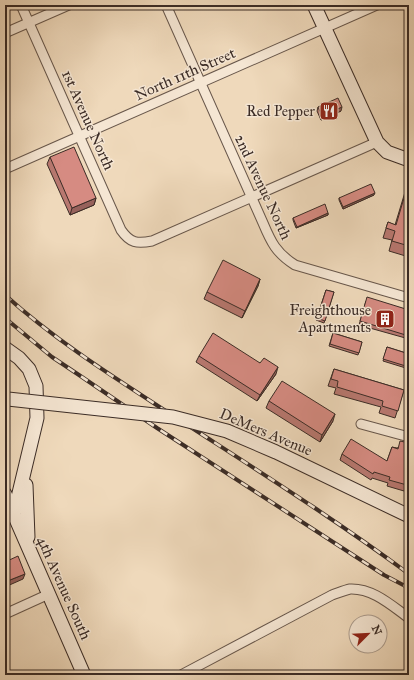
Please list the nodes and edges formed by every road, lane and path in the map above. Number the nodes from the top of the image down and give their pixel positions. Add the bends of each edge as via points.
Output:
1 (21, 5) edge
2 (69, 5) edge
3 (166, 5) edge
4 (314, 5) edge
5 (377, 5) edge
6 (29, 22) junction
7 (324, 28) junction
8 (5, 33) edge
9 (200, 83) junction
10 (80, 137) junction
11 (377, 142) junction
12 (409, 160) edge
13 (5, 169) edge
14 (251, 197) junction
15 (409, 288) edge
16 (408, 298) edge
17 (5, 348) edge
18 (6, 399) edge
19 (361, 424) dead end
20 (409, 436) edge
21 (28, 453) junction
22 (5, 494) edge
23 (5, 502) edge
24 (14, 514) junction
25 (409, 516) edge
26 (28, 546) junction
27 (49, 594) junction
28 (5, 614) edge
29 (409, 618) edge
30 (84, 675) edge
31 (181, 675) edge

1 - 6 street, 1st Avenue North
2 - 6 street
3 - 9 street, 2nd Avenue North
4 - 7 main road
5 - 7 street, North 11th Street
6 - 8 street
6 - 10 street, 1st Avenue North
7 - 9 street, North 11th Street
7 - 11 main road
9 - 10 street, North 11th Street
9 - 14 street, 2nd Avenue North
10 - 13 street, North 11th Street
10 - 14 street, 1st Avenue North via 121,230 126,238 134,242 152,241
11 - 12 main road via 387,152
11 - 14 street
14 - 16 street, 2nd Avenue North via 272,243 278,252 295,265
15 - 16 street
17 - 21 main road via 19,358 29,370 36,386 37,418
18 - 25 main road, DeMers Avenue, bridge via 172,417 226,431 276,452
19 - 20 street
21 - 24 main road
21 - 26 main road
22 - 24 main road
23 - 24 main road
24 - 26 main road, 4th Avenue South
26 - 27 main road, 4th Avenue South
27 - 28 street
27 - 30 main road, 4th Avenue South
29 - 31 street via 375,595 350,589 332,595

